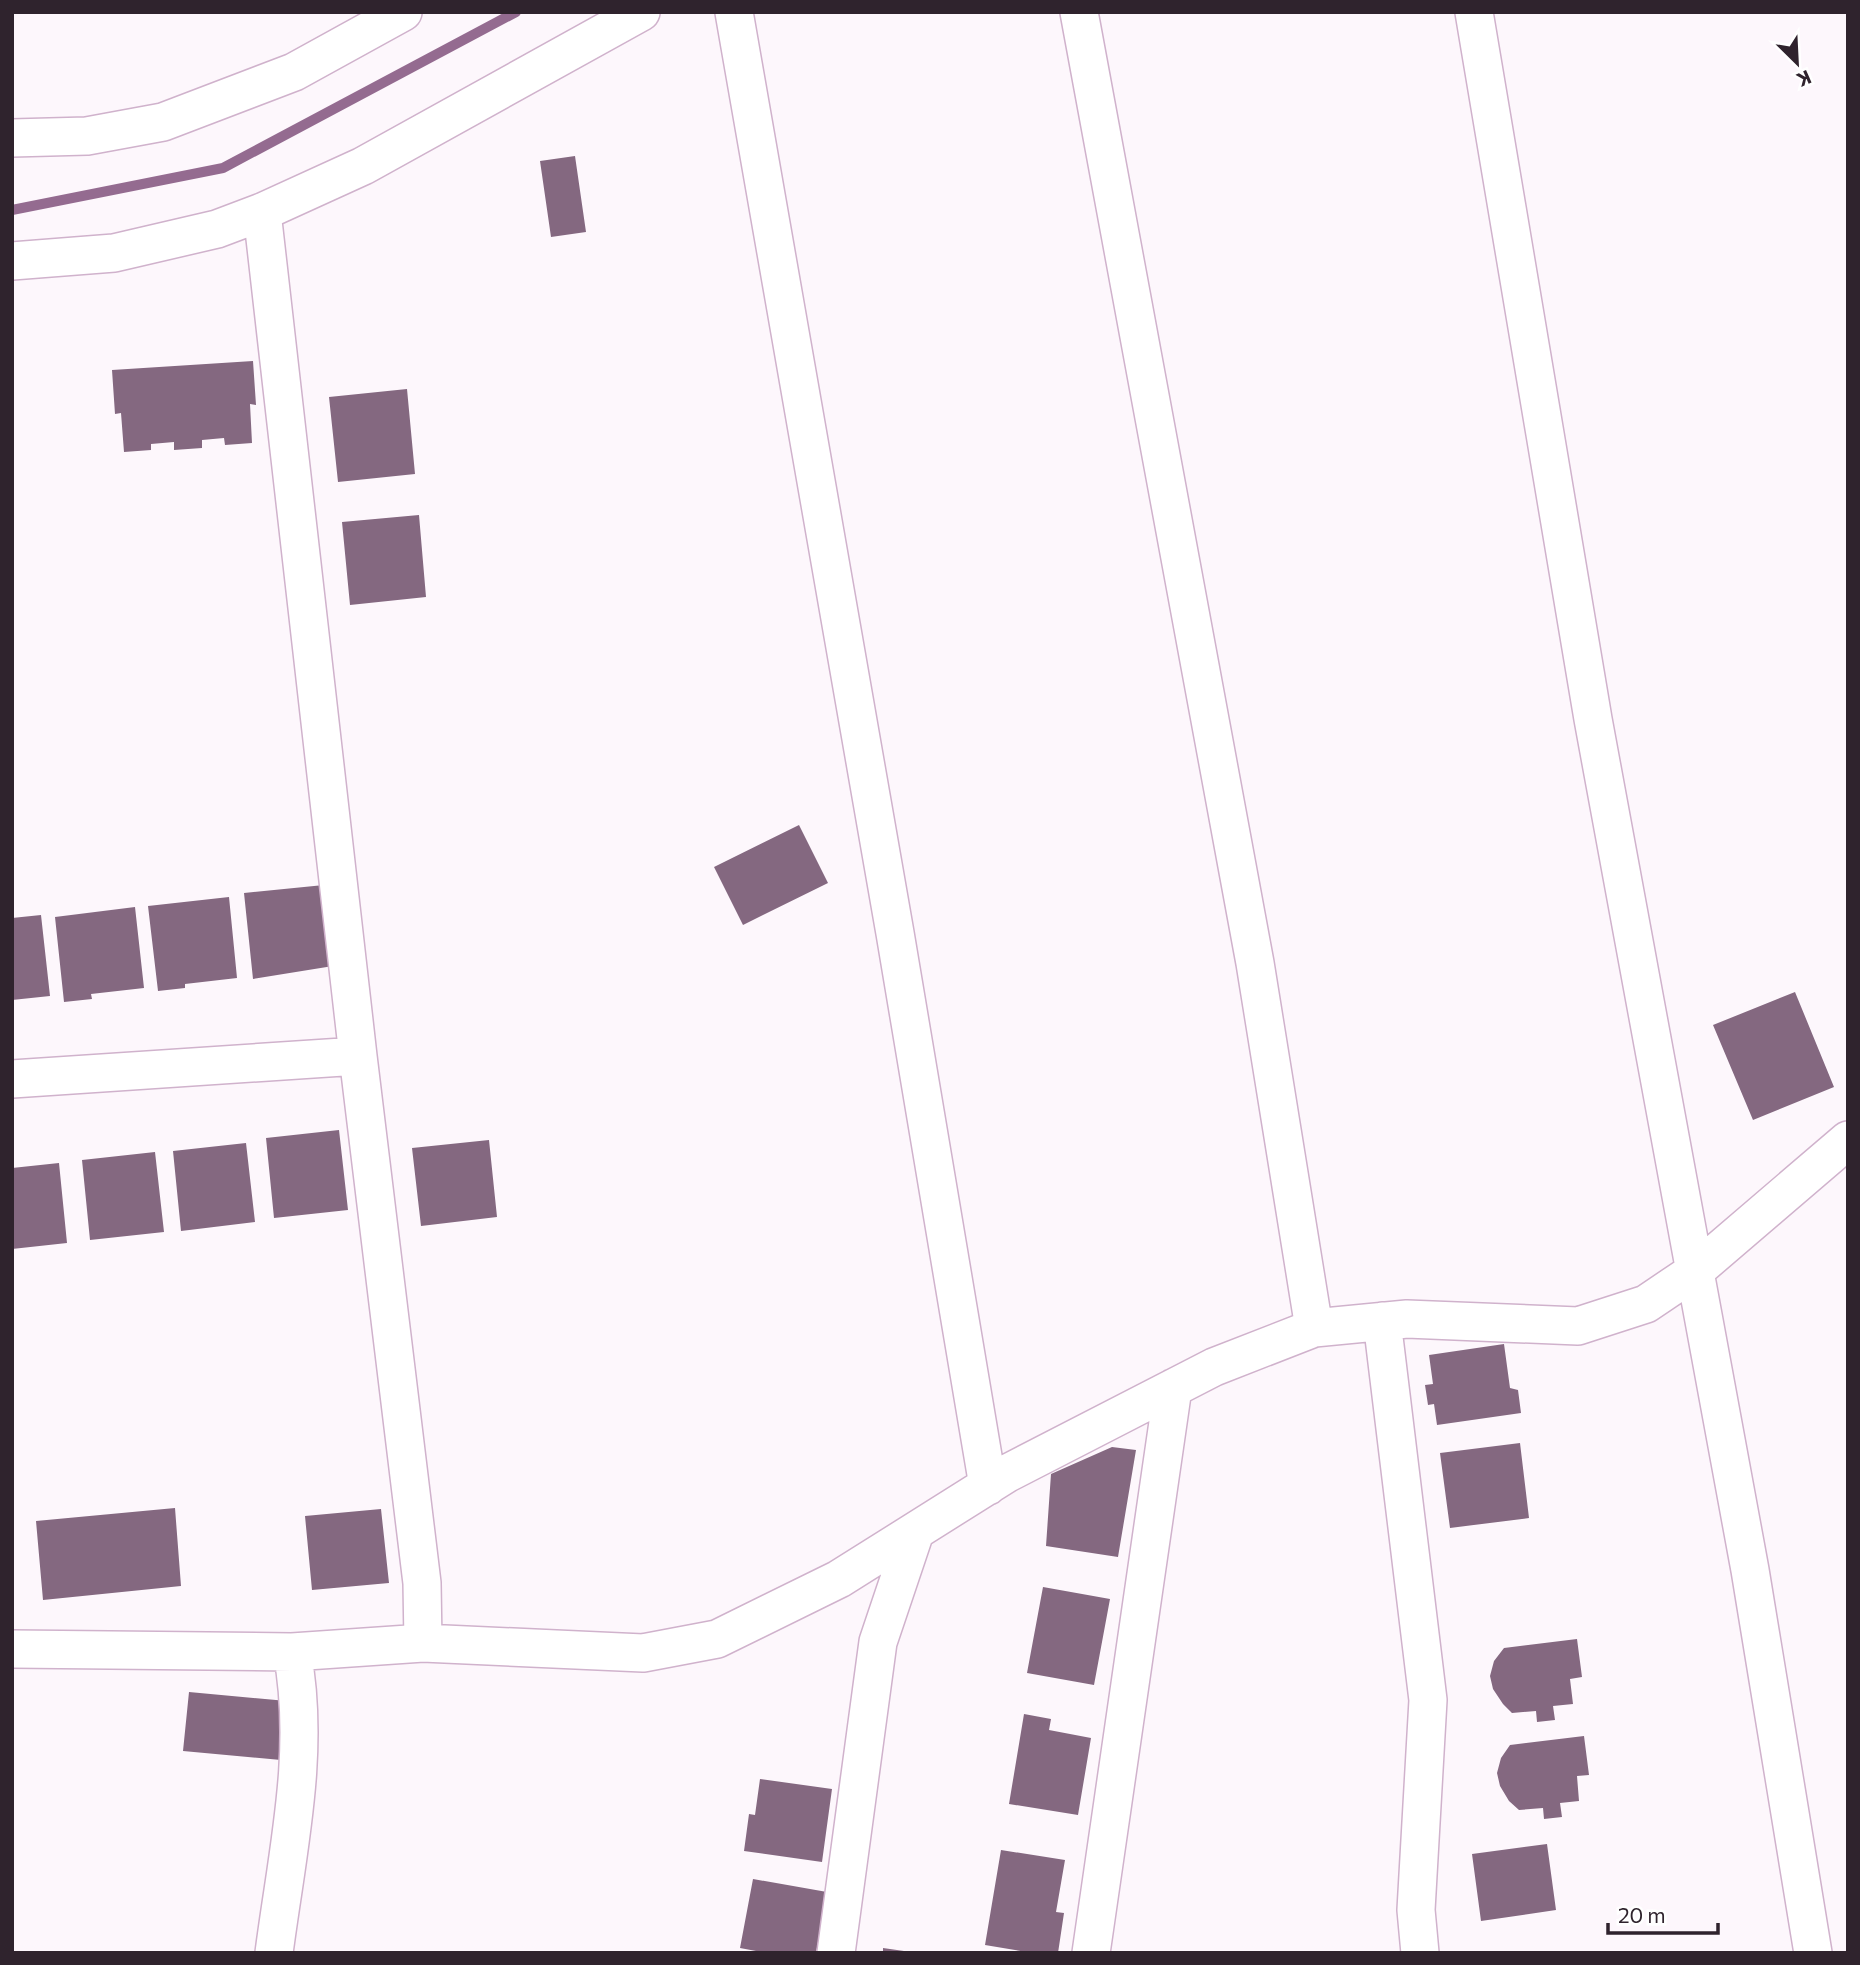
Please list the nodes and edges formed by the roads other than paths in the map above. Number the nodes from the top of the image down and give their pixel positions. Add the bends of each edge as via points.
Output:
1 (403, 12) edge
2 (641, 12) edge
3 (734, 12) edge
4 (1079, 12) edge
5 (1474, 12) edge
6 (12, 138) edge
7 (262, 212) junction
8 (12, 261) edge
9 (358, 1056) junction
10 (12, 1079) edge
11 (1848, 1140) edge
12 (1695, 1271) junction
13 (1382, 1321) junction
14 (1314, 1328) junction
15 (1173, 1388) junction
16 (988, 1486) junction
17 (915, 1532) junction
18 (423, 1643) junction
19 (12, 1650) edge
20 (292, 1652) junction
21 (274, 1953) edge
22 (836, 1953) edge
23 (1091, 1953) edge
24 (1420, 1953) edge
25 (1813, 1953) edge

1 - 6 street via 294,72 163,122 87,136
2 - 7 street via 363,166
3 - 16 street
4 - 14 street via 1255,962
5 - 12 street via 1593,719
7 - 8 street via 217,229 114,253
7 - 9 street
9 - 10 street
9 - 18 street via 422,1583
11 - 12 street
12 - 13 street via 1646,1304 1578,1326
12 - 25 street
13 - 14 street
13 - 24 street via 1428,1700 1416,1910
14 - 15 street
15 - 16 street
15 - 23 street
16 - 17 street
17 - 18 street via 839,1579 717,1639 643,1653
17 - 22 street via 877,1642
18 - 20 street
19 - 20 street
20 - 21 street via 300,1694 301,1757

